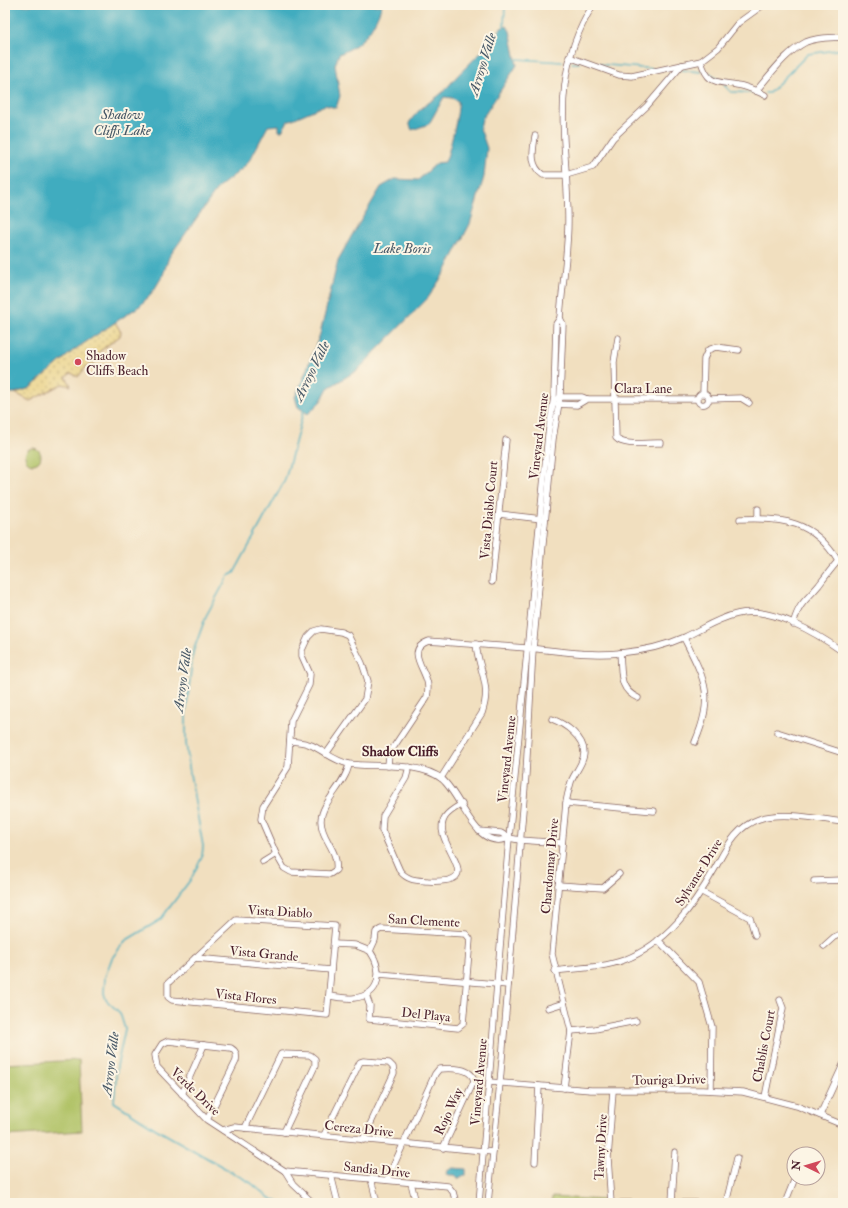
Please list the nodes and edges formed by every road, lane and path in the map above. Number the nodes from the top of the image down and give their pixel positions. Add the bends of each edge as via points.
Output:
1 (593, 5) edge
2 (763, 5) edge
3 (843, 36) edge
4 (570, 57) junction
5 (701, 61) junction
6 (682, 65) junction
7 (756, 91) junction
8 (765, 95) dead end
9 (535, 136) dead end
10 (566, 175) junction
11 (560, 318) junction
12 (618, 338) dead end
13 (739, 350) dead end
14 (703, 394) junction
15 (560, 397) junction
16 (587, 399) junction
17 (614, 399) junction
18 (698, 399) junction
19 (709, 399) junction
20 (750, 403) dead end
21 (556, 404) junction
22 (506, 440) dead end
23 (661, 443) dead end
24 (758, 510) dead end
25 (499, 514) junction
26 (758, 518) junction
27 (543, 519) junction
28 (740, 519) dead end
29 (492, 582) dead end
30 (793, 624) junction
31 (684, 638) junction
32 (476, 644) junction
33 (530, 649) junction
34 (843, 652) edge
35 (620, 653) junction
36 (638, 698) dead end
37 (552, 719) dead end
38 (777, 732) dead end
39 (290, 741) junction
40 (695, 742) dead end
41 (326, 754) junction
42 (843, 754) edge
43 (349, 764) junction
44 (388, 766) junction
45 (409, 768) junction
46 (440, 778) junction
47 (566, 803) junction
48 (462, 804) junction
49 (654, 811) dead end
50 (843, 822) edge
51 (509, 838) junction
52 (520, 840) junction
53 (562, 843) junction
54 (276, 854) junction
55 (263, 862) dead end
56 (619, 874) dead end
57 (843, 880) edge
58 (814, 881) dead end
59 (558, 885) junction
60 (702, 892) junction
61 (843, 933) edge
62 (755, 935) dead end
63 (658, 940) junction
64 (334, 944) junction
65 (824, 946) dead end
66 (370, 950) junction
67 (195, 958) junction
68 (331, 970) junction
69 (555, 971) junction
70 (379, 974) junction
71 (466, 982) junction
72 (497, 984) junction
73 (508, 985) junction
74 (366, 995) junction
75 (329, 996) junction
76 (780, 1000) dead end
77 (564, 1003) junction
78 (548, 1008) dead end
79 (636, 1021) dead end
80 (571, 1031) junction
81 (204, 1045) junction
82 (843, 1065) edge
83 (489, 1082) junction
84 (500, 1083) junction
85 (539, 1086) junction
86 (564, 1088) junction
87 (712, 1090) junction
88 (613, 1091) junction
89 (182, 1094) junction
90 (764, 1097) junction
91 (820, 1115) junction
92 (207, 1120) junction
93 (843, 1125) edge
94 (245, 1128) junction
95 (223, 1130) junction
96 (284, 1132) junction
97 (324, 1136) junction
98 (363, 1140) junction
99 (403, 1144) junction
100 (443, 1148) junction
101 (483, 1151) junction
102 (494, 1152) junction
103 (675, 1152) dead end
104 (737, 1158) dead end
105 (535, 1162) dead end
106 (285, 1171) junction
107 (331, 1175) junction
108 (371, 1179) junction
109 (387, 1180) junction
110 (411, 1183) junction
111 (792, 1186) edge
112 (672, 1202) junction
113 (313, 1203) edge
114 (338, 1203) edge
115 (376, 1203) edge
116 (416, 1203) edge
117 (456, 1203) edge
118 (479, 1203) edge
119 (488, 1203) edge
120 (611, 1203) edge
121 (620, 1203) edge
122 (697, 1203) edge
123 (726, 1203) edge
124 (785, 1203) edge

1 - 4 street, Vineyard Avenue via 576,36
2 - 5 street via 738,23 718,48
3 - 7 street via 806,42 783,59
4 - 6 street via 619,75 632,76
4 - 10 street, Vineyard Avenue via 562,101
5 - 6 street
5 - 7 street via 712,80
6 - 10 street via 647,106 613,138 593,167
7 - 8 street
9 - 10 street via 534,167 543,175
10 - 11 street, Vineyard Avenue via 568,222
11 - 15 street, Vineyard Avenue via 563,324
11 - 21 street, Vineyard Avenue via 556,324
12 - 17 street via 614,362
13 - 14 street via 716,347 708,350 704,359
14 - 18 street
14 - 19 street
15 - 16 street, Clara Lane
15 - 21 street
16 - 17 street, Clara Lane
16 - 21 street, Clara Lane via 577,404
17 - 18 street, Clara Lane
17 - 23 street via 615,433 619,441 626,444
18 - 19 street via 700,404 704,405
19 - 20 street via 741,398
21 - 27 street, Vineyard Avenue via 548,435
22 - 25 street, Vista Diablo Court
24 - 26 street
25 - 27 street
25 - 29 street, Vista Diablo Court
26 - 28 street
26 - 30 street via 795,523 811,531 822,539 838,561 803,601
27 - 33 street, Vineyard Avenue
30 - 31 street via 751,612 738,613
30 - 34 street via 819,635
31 - 35 street via 649,649
31 - 40 street via 705,682 707,698 701,728
32 - 33 street
32 - 44 street via 429,641 419,647 417,654 429,687 427,696 390,754
32 - 46 street via 487,692 486,702 482,713
33 - 35 street via 587,654
33 - 51 street, Vineyard Avenue
33 - 52 street, Vineyard Avenue
35 - 36 street via 623,686 628,694
37 - 47 street, Chardonnay Drive via 573,732 584,754 572,780
38 - 42 street
39 - 41 street via 310,745
39 - 41 street via 293,714 309,684 310,674 302,656 308,637 321,629 341,632 348,635 368,682 364,699
39 - 54 street via 288,767 263,806 262,819
41 - 43 street
43 - 44 street
43 - 54 street via 342,783 323,811 321,820 337,861 336,870 330,874 291,872 284,868
44 - 45 street
45 - 46 street
45 - 48 street via 406,778 383,816 382,830 400,871 410,880 446,882 456,877 458,869 443,837 442,828 444,818 450,810
46 - 48 street
47 - 49 street
47 - 53 street, Chardonnay Drive
48 - 51 street via 479,830 501,833
50 - 60 street, Sylvaner Drive via 776,815 759,818 745,825 734,835
51 - 52 street
51 - 72 street, Vineyard Avenue
52 - 53 street
52 - 73 street, Vineyard Avenue
53 - 59 street, Chardonnay Drive
54 - 55 street
56 - 59 street via 603,888
57 - 58 street
59 - 69 street, Chardonnay Drive via 552,954
60 - 62 street via 750,918
60 - 63 street, Sylvaner Drive via 685,915
61 - 65 street
63 - 69 street, Sylvaner Drive via 625,959 599,966
63 - 87 street via 698,982 712,1027
64 - 66 street
64 - 67 street, Vista Diablo via 335,926 236,920
64 - 68 street, Vista Diablo
66 - 70 street
66 - 71 street, San Clemente via 376,932 381,929 466,934 470,939
67 - 68 street, Vista Grande
67 - 75 street, Vista Flores via 168,983 168,997 172,1000 327,1015
68 - 75 street, Vista Flores
69 - 77 street, Chardonnay Drive
70 - 71 street
70 - 74 street via 378,980
71 - 72 street
71 - 74 street, Del Playa via 463,1024 458,1028 369,1019 370,1006
72 - 73 street
72 - 83 street, Vineyard Avenue
73 - 84 street, Vineyard Avenue
74 - 75 street via 354,998
76 - 90 street, Chablis Court via 782,1008
77 - 78 street
77 - 80 street, Chardonnay Drive
79 - 80 street
80 - 86 street
81 - 89 street
81 - 89 street, Verde Drive via 168,1041 162,1044 155,1055 157,1067
81 - 92 street, Verde Drive via 231,1048 237,1055
82 - 91 street
83 - 84 street, Touriga Drive
83 - 101 street, Vineyard Avenue
84 - 85 street, Touriga Drive
84 - 102 street, Vineyard Avenue
85 - 86 street, Touriga Drive
85 - 105 street
86 - 88 street, Touriga Drive
87 - 88 street, Touriga Drive
87 - 90 street, Touriga Drive via 743,1092
88 - 120 street, Tawny Drive via 608,1158
89 - 92 street, Verde Drive
90 - 91 street, Touriga Drive
91 - 93 street, Touriga Drive
92 - 95 street, Verde Drive
94 - 95 street, Cereza Drive
94 - 96 street, Cereza Drive
94 - 96 street via 281,1054 310,1055 315,1060 315,1066
95 - 106 street, Verde Drive
96 - 97 street, Cereza Drive
97 - 98 street, Cereza Drive
97 - 98 street via 360,1062 388,1063 393,1067 394,1073
98 - 99 street, Cereza Drive
99 - 100 street, Cereza Drive
99 - 100 street, Rojo Way via 439,1069 469,1071 474,1075 474,1081
99 - 109 street, Rojo Way
100 - 101 street, Cereza Drive
101 - 102 street, Cereza Drive
101 - 118 street, Vineyard Avenue
102 - 119 street, Vineyard Avenue
103 - 112 street
104 - 123 street
106 - 107 street, Sandia Drive
106 - 113 street, Verde Drive via 293,1184
107 - 108 street, Sandia Drive
107 - 114 street
108 - 109 street, Sandia Drive
108 - 115 street
109 - 110 street, Sandia Drive
110 - 116 street
110 - 117 street, Sandia Drive via 448,1186
111 - 124 street
112 - 121 street
112 - 122 street

